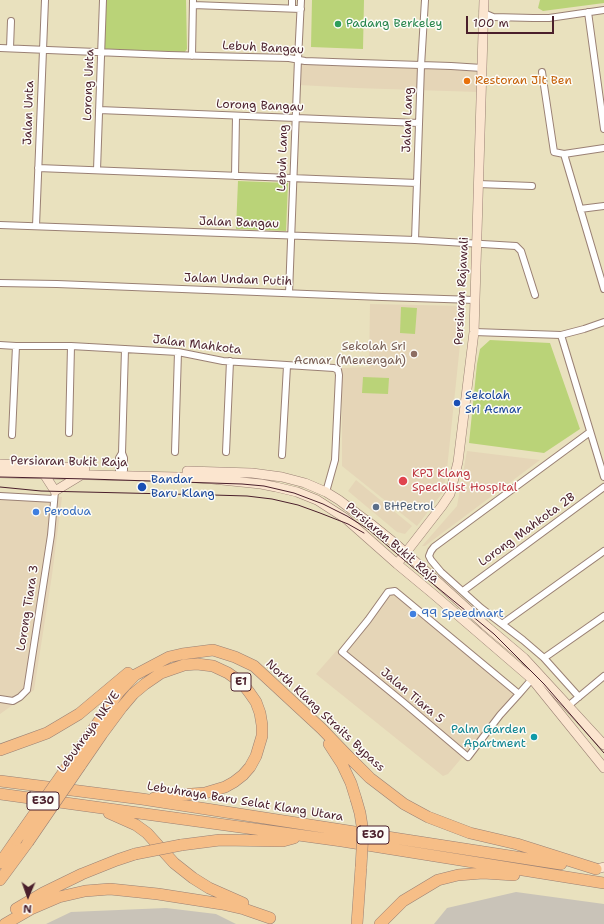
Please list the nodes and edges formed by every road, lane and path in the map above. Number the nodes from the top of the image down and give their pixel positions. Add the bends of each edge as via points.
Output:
1 (45, 0) edge
2 (103, 0) edge
3 (292, 0) edge
4 (301, 0) edge
5 (425, 0) edge
6 (484, 0) edge
7 (193, 2) edge
8 (292, 8) junction
9 (301, 9) junction
10 (604, 10) edge
11 (483, 11) junction
12 (588, 12) junction
13 (500, 18) junction
14 (11, 21) dead end
15 (483, 28) junction
16 (0, 48) edge
17 (10, 48) junction
18 (43, 49) junction
19 (101, 52) junction
20 (192, 56) junction
21 (298, 59) junction
22 (421, 66) junction
23 (482, 68) junction
24 (542, 72) dead end
25 (99, 110) junction
26 (236, 116) junction
27 (296, 118) junction
28 (419, 123) junction
29 (604, 129) edge
30 (604, 148) edge
31 (564, 154) junction
32 (38, 168) junction
33 (97, 170) junction
34 (235, 176) junction
35 (293, 178) junction
36 (417, 183) junction
37 (478, 184) junction
38 (532, 186) dead end
39 (604, 206) edge
40 (580, 209) junction
41 (0, 225) edge
42 (36, 226) junction
43 (291, 236) junction
44 (415, 240) junction
45 (477, 243) junction
46 (604, 264) edge
47 (597, 265) junction
48 (0, 283) edge
49 (604, 290) edge
50 (289, 293) junction
51 (534, 295) dead end
52 (475, 300) junction
53 (604, 322) edge
54 (474, 332) junction
55 (561, 335) junction
56 (0, 345) edge
57 (16, 346) junction
58 (71, 346) junction
59 (125, 349) junction
60 (178, 352) junction
61 (230, 361) junction
62 (287, 366) junction
63 (590, 432) junction
64 (69, 433) dead end
65 (12, 435) dead end
66 (175, 452) dead end
67 (226, 452) dead end
68 (282, 455) dead end
69 (0, 464) edge
70 (122, 470) junction
71 (0, 473) edge
72 (44, 474) junction
73 (83, 474) junction
74 (604, 477) edge
75 (604, 487) edge
76 (326, 492) junction
77 (54, 495) junction
78 (0, 496) edge
79 (604, 551) edge
80 (406, 553) junction
81 (397, 564) junction
82 (462, 591) junction
83 (604, 616) edge
84 (502, 624) junction
85 (213, 650) junction
86 (544, 658) junction
87 (604, 676) edge
88 (532, 679) junction
89 (519, 694) junction
90 (579, 697) junction
91 (0, 699) edge
92 (568, 706) junction
93 (307, 714) junction
94 (604, 745) edge
95 (0, 750) edge
96 (75, 764) junction
97 (604, 768) edge
98 (4, 781) edge
99 (0, 794) edge
100 (142, 799) junction
101 (94, 808) junction
102 (302, 836) junction
103 (2, 858) edge
104 (601, 869) edge
105 (562, 876) junction
106 (0, 880) edge
107 (604, 883) edge
108 (0, 920) edge
109 (273, 921) edge
110 (5, 924) edge
111 (357, 924) edge
112 (380, 924) edge

1 - 18 street, Jalan Unta
2 - 19 street, Lorong Unta
3 - 8 street
4 - 9 street, Lebuh Lang
5 - 22 street, Jalan Lang
6 - 11 main road, Persiaran Rajawali
7 - 8 street
7 - 20 street
8 - 9 street
9 - 21 street, Lebuh Lang
10 - 12 street
11 - 13 street
11 - 15 main road, Persiaran Rajawali
12 - 13 street via 549,18
12 - 29 street
13 - 15 street via 486,22
14 - 17 street
15 - 23 main road, Persiaran Rajawali
16 - 17 street, Lebuh Bangau
17 - 18 street, Lebuh Bangau
18 - 19 street, Lebuh Bangau
18 - 32 street, Jalan Unta
19 - 20 street, Lebuh Bangau
19 - 25 street, Lorong Unta
20 - 21 street, Lebuh Bangau
21 - 22 street, Lebuh Bangau
21 - 27 street, Lebuh Lang
22 - 23 street, Lebuh Bangau
22 - 28 street, Jalan Lang
23 - 37 main road, Persiaran Rajawali
24 - 31 street via 554,152
25 - 26 street, Lorong Bangau
25 - 33 street, Lorong Unta
26 - 27 street, Lorong Bangau
26 - 34 street
27 - 28 street, Lorong Bangau
27 - 35 street, Lebuh Lang
28 - 36 street, Jalan Lang
30 - 31 street
31 - 40 street
32 - 33 street
32 - 42 street, Jalan Unta
33 - 34 street
34 - 35 street
35 - 36 street
35 - 43 street, Lebuh Lang
36 - 44 street, Jalan Lang
37 - 38 street
37 - 45 main road, Persiaran Rajawali
39 - 40 street
40 - 47 street
41 - 42 street, Jalan Bangau
42 - 43 street, Jalan Bangau
43 - 44 street, Jalan Bangau
43 - 50 street, Lebuh Lang
44 - 45 street, Jalan Bangau
45 - 51 street, Jalan Bangau via 516,246 521,251
45 - 52 main road, Persiaran Rajawali
46 - 47 street
47 - 49 street
48 - 50 street, Jalan Undan Putih
50 - 52 street, Jalan Undan Putih
52 - 54 main road, Persiaran Rajawali
53 - 55 street
54 - 55 street
54 - 80 main road, Persiaran Rajawali via 458,462 450,494
55 - 63 street
56 - 57 street, Jalan Mahkota
57 - 58 street, Jalan Mahkota
57 - 65 street
58 - 59 street, Jalan Mahkota
58 - 64 street
59 - 60 street, Jalan Mahkota
59 - 70 street via 122,453 119,458
60 - 61 street, Jalan Mahkota
60 - 66 street
61 - 62 street, Jalan Mahkota
61 - 67 street
62 - 68 street
62 - 76 street, Jalan Mahkota via 338,370 335,460
63 - 74 street
63 - 82 street via 434,547 429,556 431,560
69 - 70 main road, Persiaran Bukit Raja
70 - 76 main road, Persiaran Bukit Raja via 282,477
71 - 72 main road, Persiaran Bukit Raja
72 - 73 main road, Persiaran Bukit Raja
72 - 77 main road
73 - 77 main road
73 - 81 main road, Persiaran Bukit Raja via 212,479 261,484 297,492 317,500 345,518
75 - 82 street, Lorong Mahkota 2B
76 - 80 main road, Persiaran Bukit Raja
77 - 78 street
77 - 91 street, Lorong Tiara 3 via 51,536 27,690 13,701
79 - 84 street
80 - 81 main road, Persiaran Rajawali
80 - 92 main road, Persiaran Bukit Raja via 524,658
81 - 88 main road, Persiaran Bukit Raja
82 - 84 street
83 - 86 street
84 - 86 street
85 - 93 highway, North Klang Straits Bypass / E30 via 254,666
85 - 95 highway via 187,649 167,652 150,659 140,664 79,714 47,733
85 - 96 highway, North Klang Straits Bypass / E30 via 169,657 135,675 119,692
86 - 90 street
87 - 90 street
88 - 89 street
88 - 97 main road, Persiaran Bukit Raja
89 - 89 street, Jalan Tiara 5 via 395,591 388,592 342,652 468,757
90 - 92 street
92 - 94 main road, Persiaran Bukit Raja
93 - 104 highway, North Klang Straits Bypass / E30 via 370,778 404,804 428,818 470,833
93 - 111 highway, bridge via 342,764 360,813 363,832
96 - 100 highway, Lebuhraya NKVE / E1 via 133,694 161,673 184,665 197,664 213,666 228,672 242,683 260,712 262,736 250,767 225,788 194,795
96 - 103 highway, North Klang Straits Bypass / E30, bridge
96 - 106 highway, Lebuhraya NKVE / E1, bridge via 28,842
98 - 100 highway, Lebuhraya Baru Selat Klang Utara / E30
99 - 101 highway, Lebuhraya Baru Selat Klang Utara / E30
100 - 104 highway, Lebuhraya Baru Selat Klang Utara / E30
101 - 102 highway, Lebuhraya Baru Selat Klang Utara / E30
101 - 109 highway via 136,825 193,878 259,911
102 - 105 highway, Lebuhraya Baru Selat Klang Utara / E30
102 - 108 highway, bridge via 283,841 220,840 135,854 65,882
105 - 107 highway, Lebuhraya Baru Selat Klang Utara / E30
105 - 112 highway via 483,873 438,880 403,901
109 - 110 highway via 244,909 222,904 110,890 85,891 59,897

